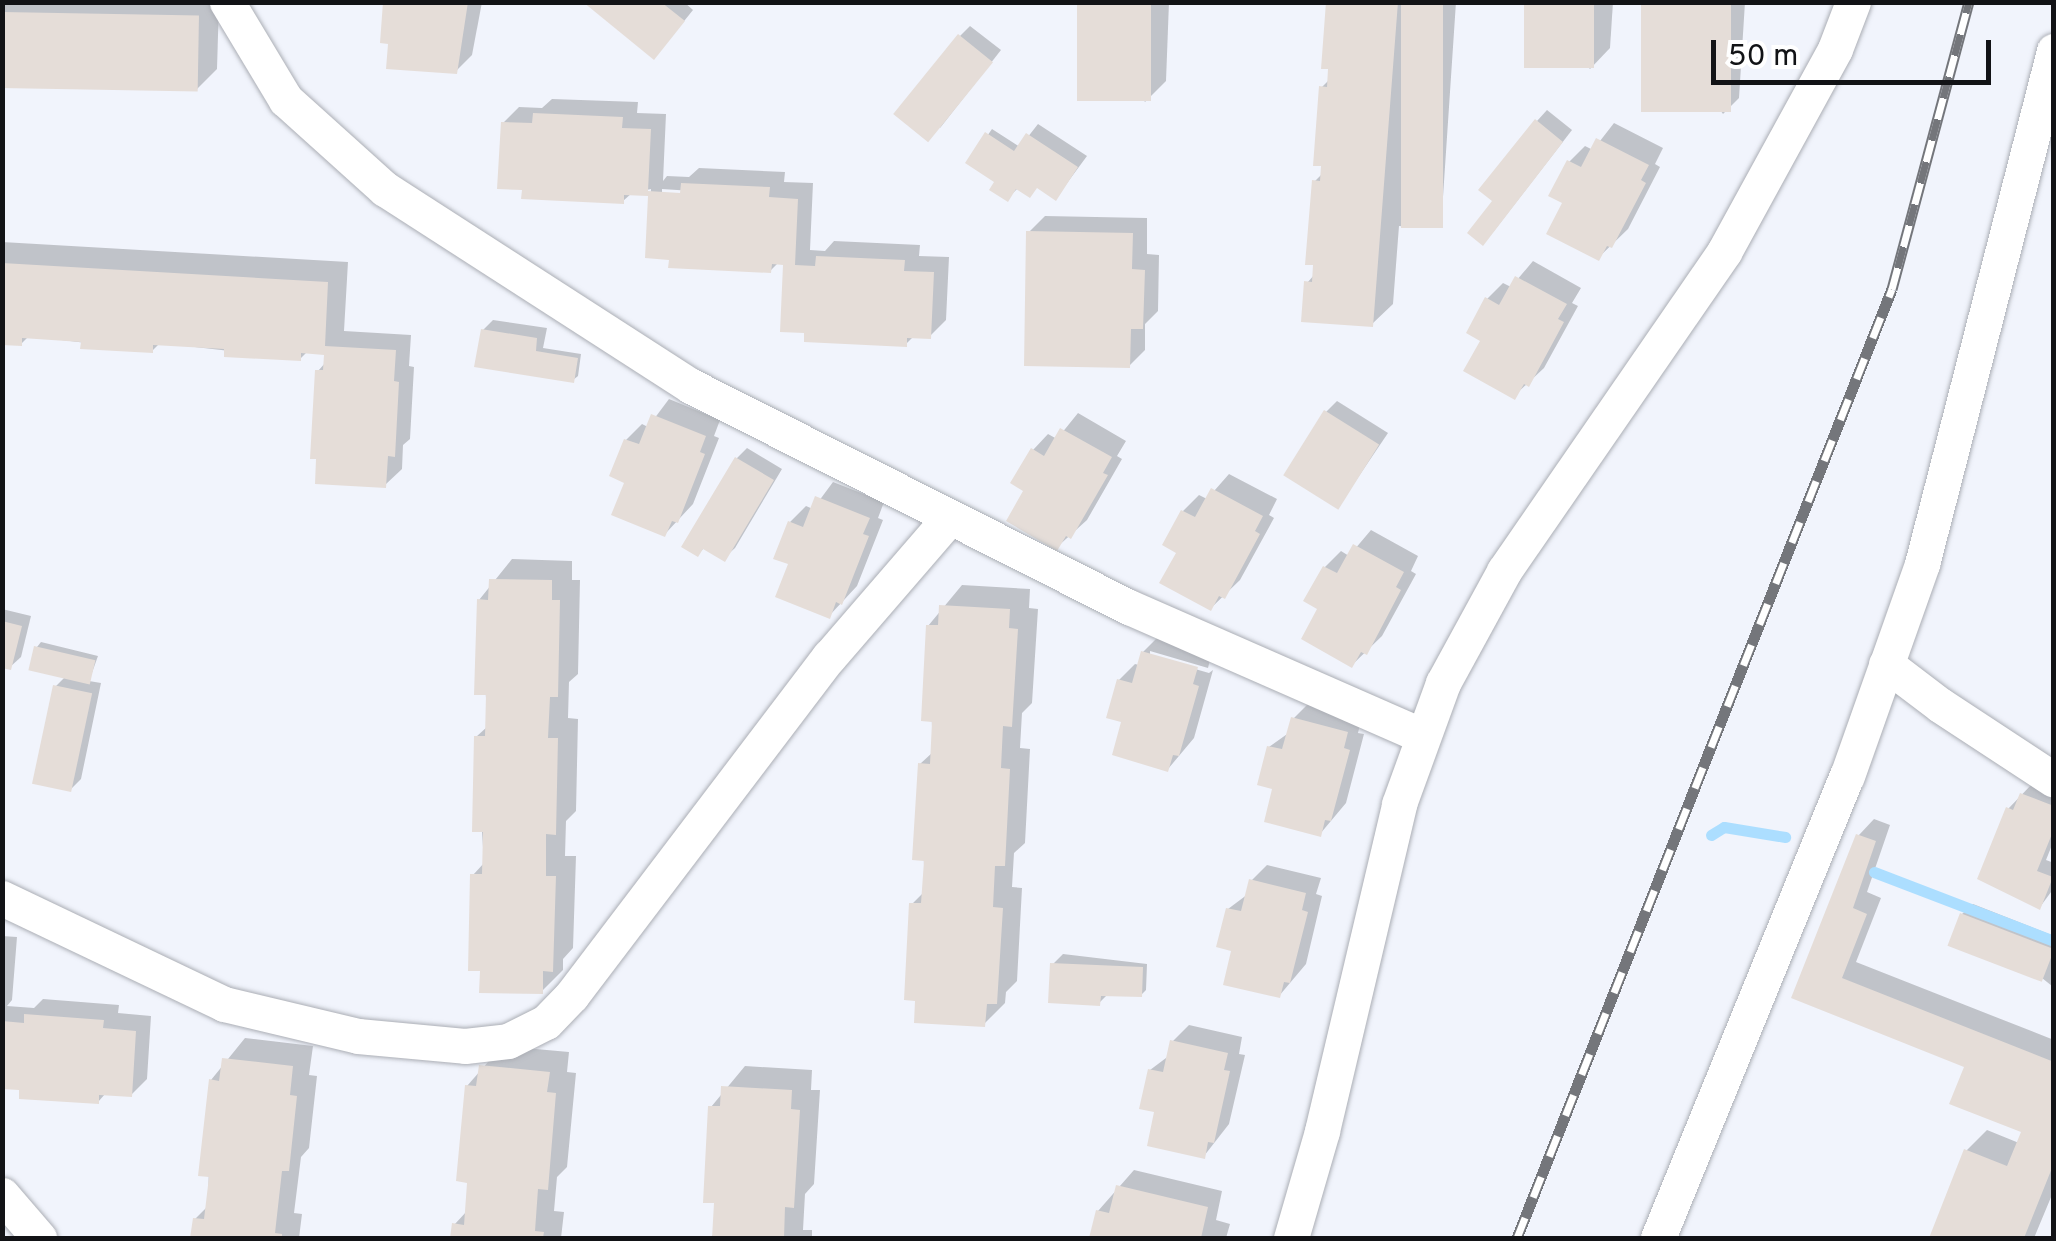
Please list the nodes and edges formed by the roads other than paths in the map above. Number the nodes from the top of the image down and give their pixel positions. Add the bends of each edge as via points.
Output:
1 (227, 2) edge
2 (1854, 2) edge
3 (2054, 51) edge
4 (948, 519) junction
5 (1886, 664) junction
6 (1421, 735) junction
7 (2054, 780) edge
8 (2, 898) edge
9 (2, 1194) edge
10 (39, 1238) edge
11 (1291, 1238) edge
12 (1658, 1238) edge

1 - 4 street via 286,100 385,188 691,386
2 - 6 street via 1724,252 1504,571
3 - 5 street via 1922,564
4 - 6 street via 1129,608
4 - 8 street via 829,656 572,994 546,1022 508,1041 465,1046 358,1036 224,1004
5 - 7 street
5 - 12 street via 1848,776
6 - 11 street
9 - 10 street

